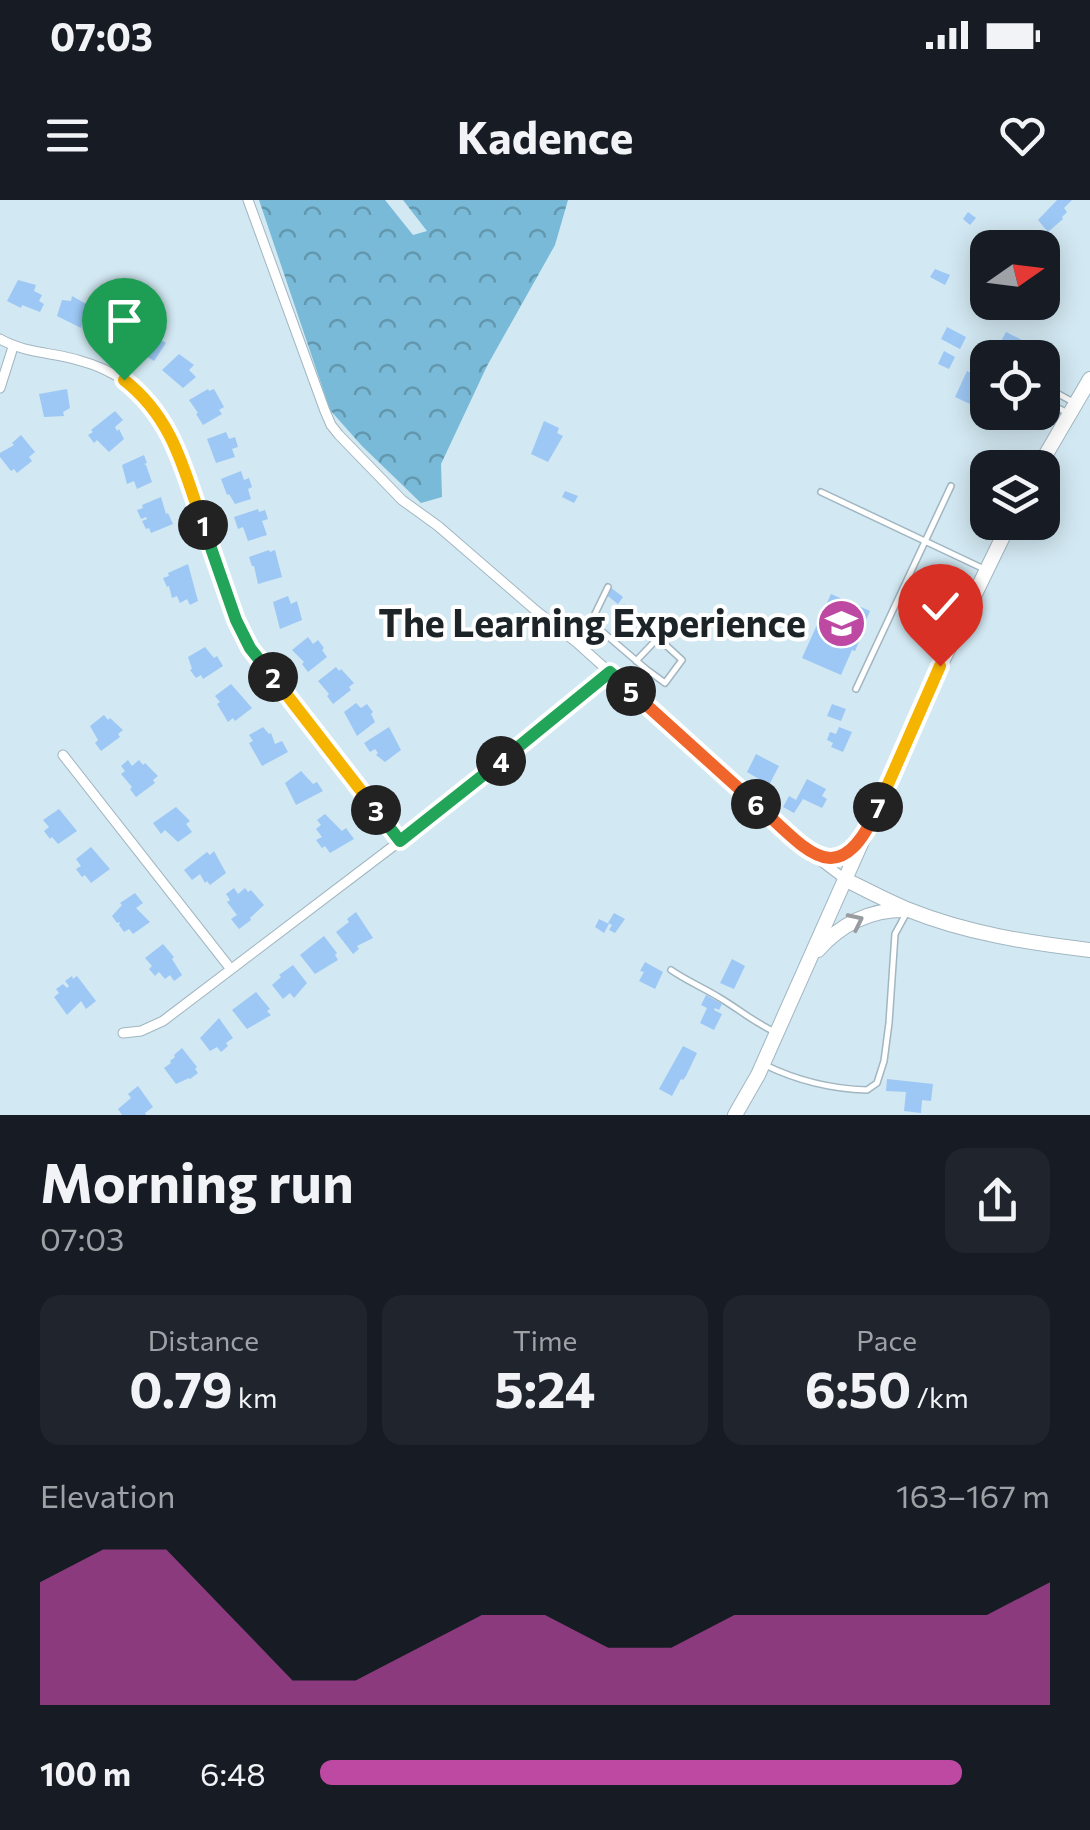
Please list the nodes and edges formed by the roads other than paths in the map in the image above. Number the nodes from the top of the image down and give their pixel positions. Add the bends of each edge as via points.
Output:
1 (248, 200) edge
2 (0, 340) edge
3 (14, 347) junction
4 (1090, 379) edge
5 (0, 388) edge
6 (1060, 400) edge
7 (1060, 405) edge
8 (1072, 409) junction
9 (1048, 450) edge
10 (951, 486) dead end
11 (821, 492) dead end
12 (1001, 540) edge
13 (925, 541) junction
14 (987, 570) junction
15 (608, 587) dead end
16 (591, 622) junction
17 (576, 642) junction
18 (636, 661) junction
19 (646, 669) junction
20 (610, 672) junction
21 (628, 688) junction
22 (856, 689) dead end
23 (63, 755) dead end
24 (868, 828) junction
25 (400, 841) junction
26 (813, 855) junction
27 (846, 880) junction
28 (908, 910) junction
29 (1090, 950) edge
30 (814, 954) junction
31 (230, 968) junction
32 (671, 970) dead end
33 (123, 1033) dead end
34 (778, 1033) junction
35 (763, 1064) junction
36 (735, 1115) edge

1 - 17 street via 331,425 402,500
2 - 3 street
3 - 5 street
3 - 25 street via 106,370 152,405 175,444 250,648
4 - 8 street
6 - 8 lane
7 - 8 lane
8 - 9 street
10 - 13 lane
11 - 13 lane
12 - 14 street
13 - 14 lane
13 - 22 lane
14 - 24 street
15 - 16 lane
16 - 17 lane
16 - 18 lane
17 - 20 street
18 - 19 lane
18 - 19 lane via 658,638 682,660 665,683
19 - 21 lane
20 - 21 street
20 - 25 street
21 - 26 street
23 - 31 street
24 - 26 street via 838,857
24 - 27 street
25 - 31 street
26 - 27 street
27 - 28 street
27 - 30 street
28 - 29 street via 970,930
30 -> 28 street via 851,922
28 - 35 lane via 895,934 890,1023 877,1083 846,1090
30 - 34 street
31 - 33 street via 163,1021
32 - 34 lane
34 - 35 street
35 - 36 street

